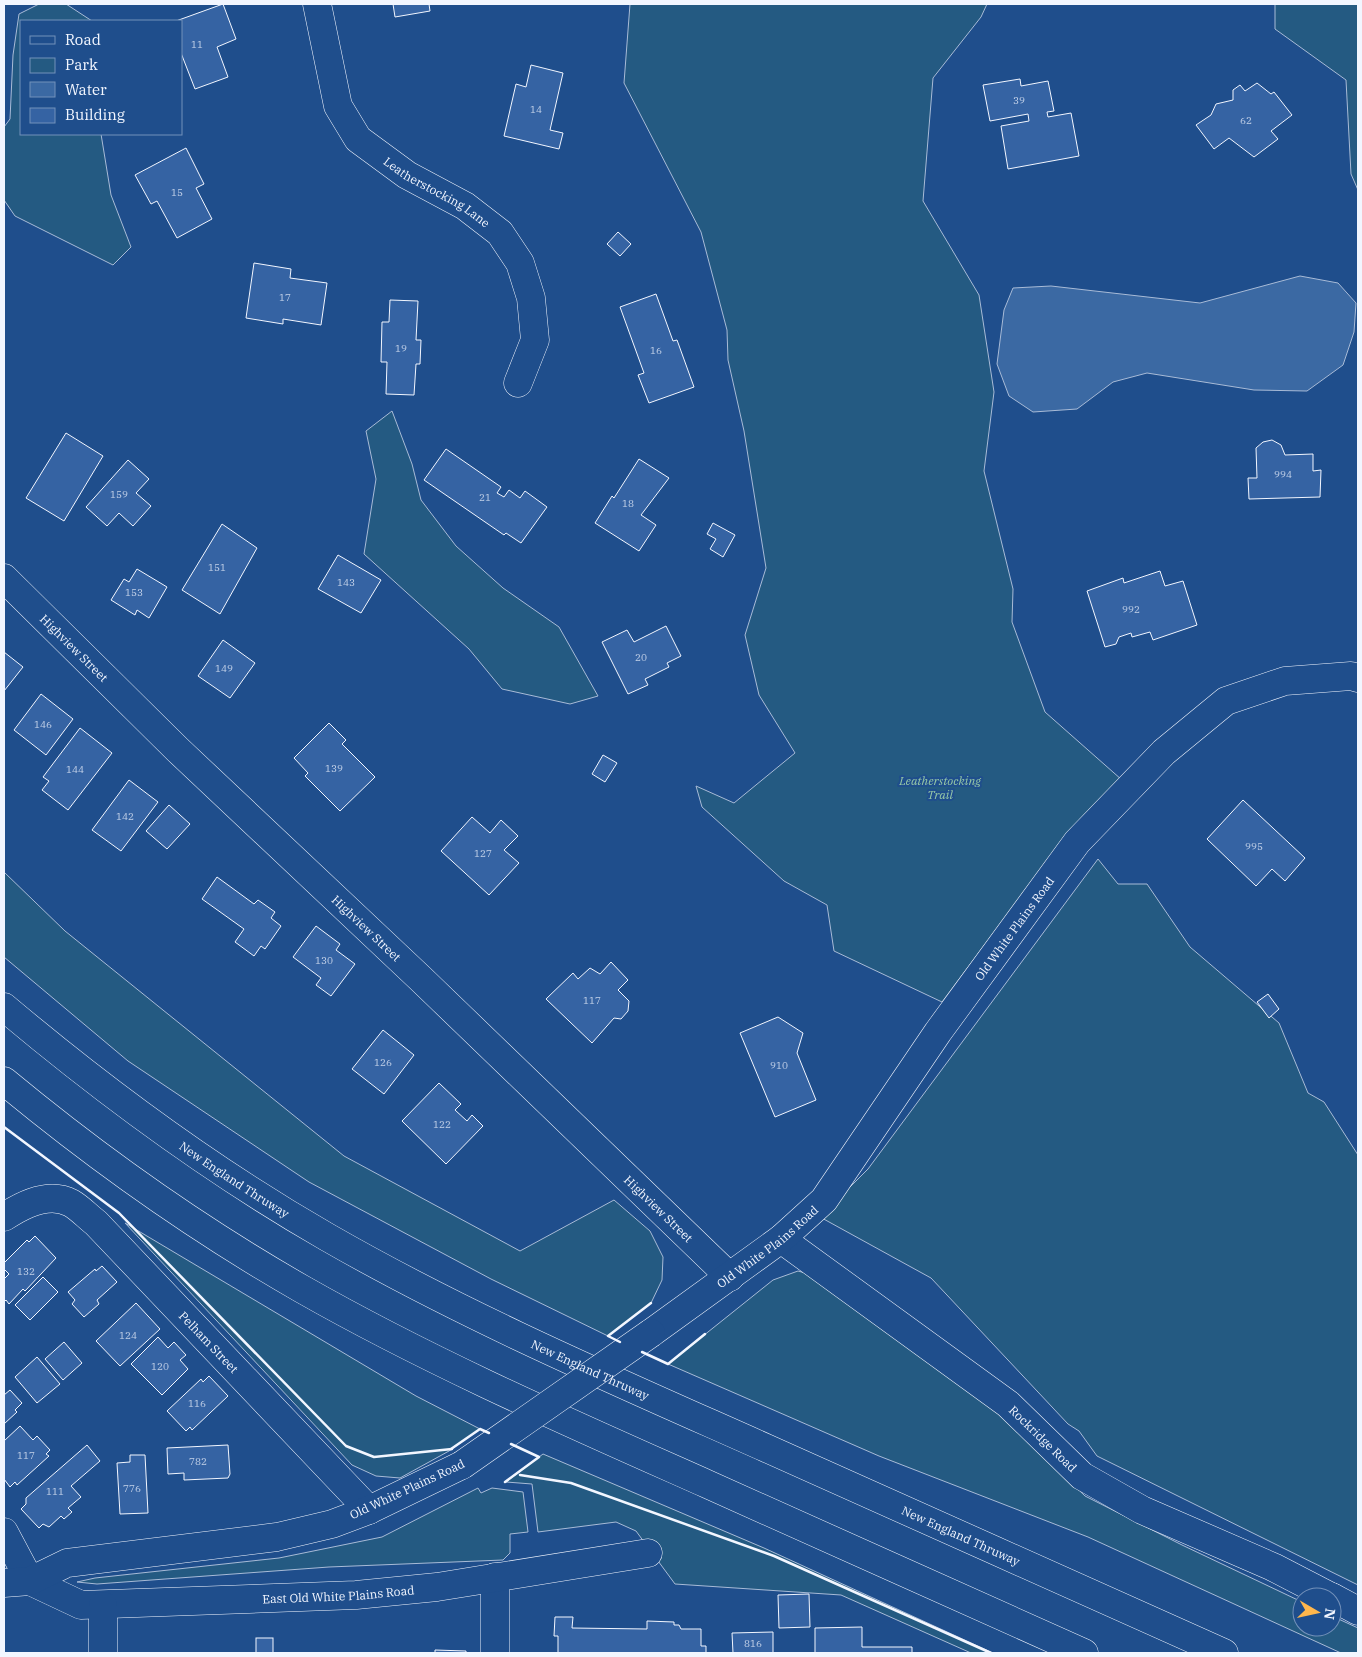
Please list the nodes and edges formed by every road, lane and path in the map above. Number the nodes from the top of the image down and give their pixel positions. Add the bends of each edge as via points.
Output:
1 (317, 4) edge
2 (518, 382) dead end
3 (4, 578) edge
4 (1358, 678) edge
5 (4, 1008) edge
6 (4, 1081) edge
7 (4, 1217) edge
8 (781, 1239) junction
9 (730, 1277) junction
10 (369, 1510) junction
11 (4, 1532) edge
12 (648, 1553) dead end
13 (495, 1577) junction
14 (17, 1582) edge
15 (1312, 1587) edge
16 (1342, 1602) edge
17 (102, 1606) junction
18 (1358, 1611) edge
19 (102, 1653) edge
20 (495, 1653) edge
21 (1084, 1653) edge
22 (1224, 1653) edge

1 - 2 main road, Leatherstocking Lane via 338,106 358,139 407,174 465,206 500,233 520,263 531,298 535,340
3 - 9 main road, Highview Street via 178,750
4 - 8 main road, Old White Plains Road via 1285,681 1226,702 1164,752 1077,842 938,1032 824,1200
5 - 22 main road, New England Thruway via 94,1081 203,1159 319,1232 414,1284 546,1349
6 - 21 main road via 176,1210 342,1312 517,1399
7 - 10 main road, Pelham Street via 36,1200 50,1198 70,1202 96,1223
8 - 9 main road, Old White Plains Road
8 - 15 main road, Rockridge Road via 1008,1404 1082,1476 1142,1510
9 - 10 main road, Old White Plains Road, bridge via 462,1465
10 - 14 main road, Old White Plains Road via 332,1524 277,1537 67,1563
11 - 14 main road
12 - 13 main road, East Old White Plains Road
13 - 17 main road, East Old White Plains Road via 438,1587 356,1594
13 - 20 main road
14 - 17 main road, East Old White Plains Road via 81,1605
16 - 18 main road, Rockridge Road
17 - 19 main road

